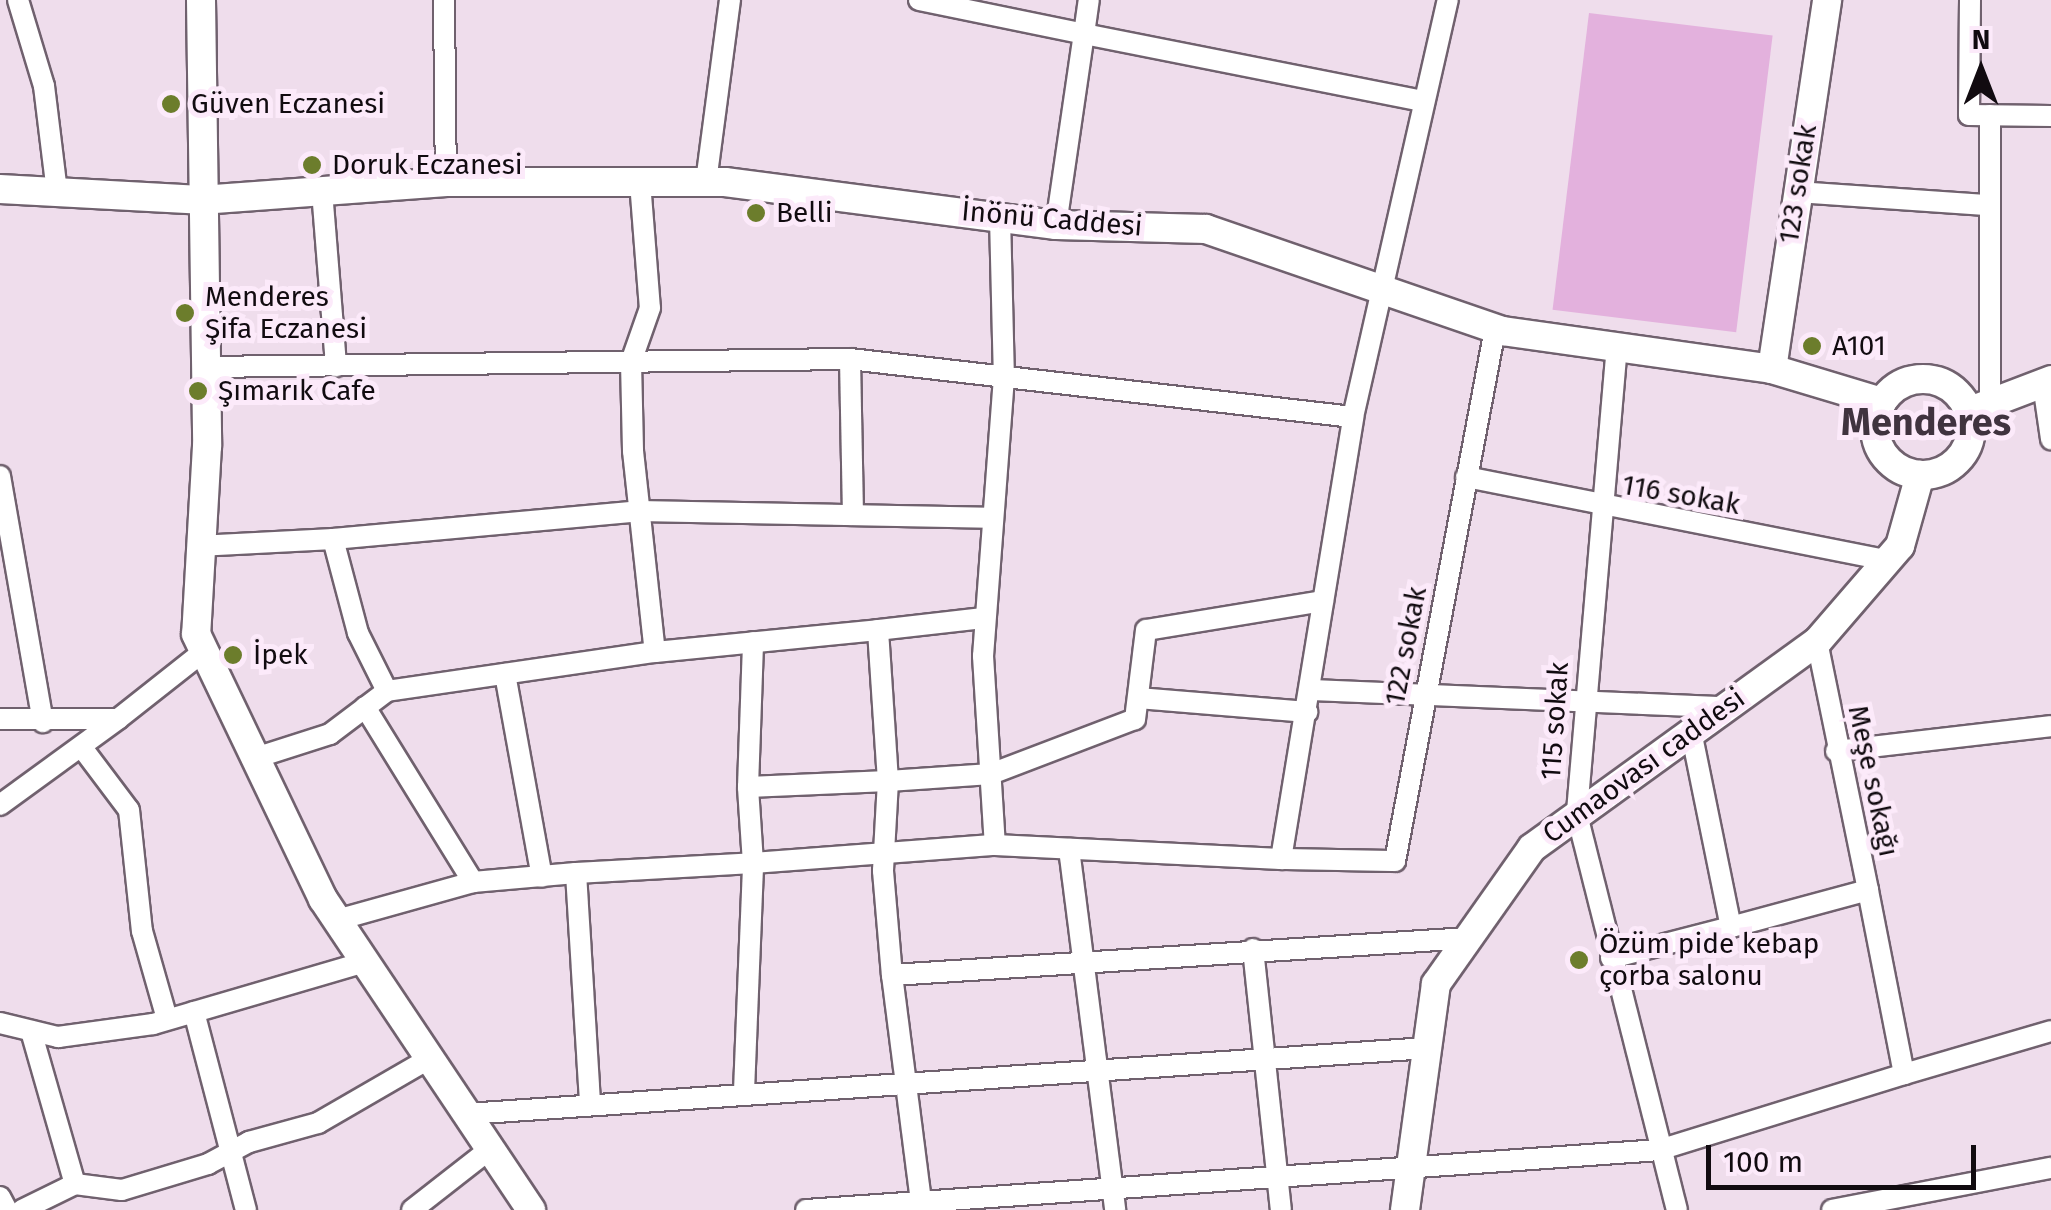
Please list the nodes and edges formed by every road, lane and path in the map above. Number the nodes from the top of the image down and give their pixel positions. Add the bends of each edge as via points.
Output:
1 (18, 0) edge
2 (202, 0) edge
3 (444, 0) edge
4 (730, 0) edge
5 (920, 0) edge
6 (1089, 0) edge
7 (1448, 0) edge
8 (1827, 0) edge
9 (1970, 0) edge
10 (1084, 34) junction
11 (1424, 101) junction
12 (1990, 116) junction
13 (2051, 116) edge
14 (446, 182) junction
15 (640, 182) junction
16 (706, 182) junction
17 (0, 189) edge
18 (322, 191) junction
19 (57, 192) junction
20 (1796, 192) junction
21 (201, 200) junction
22 (1986, 205) junction
23 (1000, 217) junction
24 (1056, 224) junction
25 (1379, 288) junction
26 (1495, 329) junction
27 (1617, 345) junction
28 (850, 359) junction
29 (631, 362) junction
30 (336, 366) junction
31 (205, 368) junction
32 (1772, 369) junction
33 (1004, 376) junction
34 (2047, 382) edge
35 (1882, 402) junction
36 (1980, 407) junction
37 (1354, 417) junction
38 (2051, 439) edge
39 (0, 476) edge
40 (1920, 476) junction
41 (1466, 477) junction
42 (1600, 508) junction
43 (640, 511) junction
44 (853, 515) junction
45 (988, 518) junction
46 (333, 539) junction
47 (198, 546) junction
48 (1887, 560) junction
49 (1322, 601) junction
50 (984, 618) junction
51 (878, 630) junction
52 (752, 642) junction
53 (1817, 642) junction
54 (204, 652) junction
55 (655, 652) junction
56 (505, 674) junction
57 (386, 690) junction
58 (1312, 690) junction
59 (1424, 690) junction
60 (1138, 698) junction
61 (1584, 698) junction
62 (365, 707) junction
63 (1724, 708) junction
64 (1307, 712) junction
65 (0, 719) edge
66 (118, 720) junction
67 (43, 722) junction
68 (2051, 726) edge
69 (1691, 731) junction
70 (83, 749) junction
71 (1836, 751) junction
72 (252, 759) junction
73 (991, 774) junction
74 (888, 781) junction
75 (748, 786) junction
76 (0, 805) edge
77 (1577, 815) junction
78 (995, 844) junction
79 (1069, 848) junction
80 (884, 852) junction
81 (1280, 859) junction
82 (752, 863) junction
83 (576, 874) junction
84 (542, 876) junction
85 (473, 882) junction
86 (1868, 890) junction
87 (337, 920) junction
88 (1731, 927) junction
89 (1468, 938) junction
90 (1253, 949) junction
91 (1611, 958) junction
92 (1083, 961) junction
93 (366, 962) junction
94 (892, 975) junction
95 (194, 1012) junction
96 (167, 1020) junction
97 (0, 1022) edge
98 (32, 1030) junction
99 (2051, 1031) edge
100 (1427, 1048) junction
101 (1265, 1056) junction
102 (430, 1058) junction
103 (1096, 1066) junction
104 (1904, 1074) junction
105 (905, 1078) junction
106 (744, 1091) junction
107 (590, 1104) junction
108 (467, 1114) junction
109 (490, 1149) junction
110 (1658, 1150) junction
111 (228, 1154) junction
112 (1410, 1162) junction
113 (2051, 1168) edge
114 (1277, 1172) junction
115 (75, 1184) junction
116 (1112, 1185) junction
117 (0, 1196) edge
118 (921, 1206) edge
119 (7, 1210) edge
120 (22, 1210) edge
121 (246, 1210) edge
122 (412, 1210) edge
123 (531, 1210) edge
124 (806, 1210) edge
125 (1115, 1210) edge
126 (1281, 1210) edge
127 (1405, 1210) edge
128 (1676, 1210) edge
129 (1832, 1210) edge

1 - 19 street via 44,86
2 - 21 main road
3 - 14 street
4 - 16 street
5 - 10 street
6 - 10 street
7 - 11 street
8 - 20 main road, 123 sokak
9 - 12 street via 1969,116
10 - 11 street
10 - 24 street
11 - 25 street
12 - 13 street
12 - 22 street
14 - 15 main road, İnönü Caddesi
14 - 18 main road, İnönü Caddesi
15 - 16 main road, İnönü Caddesi
15 - 29 street via 650,308
16 - 23 main road, İnönü Caddesi
17 - 19 main road, İnönü Caddesi
18 - 21 main road, İnönü Caddesi
18 - 30 street
19 - 21 main road, İnönü Caddesi
20 - 22 street
20 - 32 main road, 123 sokak
21 - 31 main road
22 - 36 street
23 - 24 main road, İnönü Caddesi
23 - 33 street
24 - 25 main road, İnönü Caddesi via 1206,229
25 - 26 main road, İnönü Caddesi
25 - 37 street
26 - 27 main road, İnönü Caddesi
26 - 41 street, 122 sokak
27 - 32 main road, İnönü Caddesi
27 - 42 street, 115 sokak
28 - 29 street
28 - 33 street
28 - 44 street
29 - 30 street
29 - 43 street
30 - 31 street
31 - 47 main road
32 - 35 main road, İnönü Caddesi
33 - 37 street
33 - 45 street
34 - 36 main road
34 - 38 street
35 - 36 main road via 1921,378 1951,387
35 - 40 main road via 1880,449
36 - 40 main road via 1962,456
37 - 49 street
39 - 67 street
40 - 48 main road, Cumaovası caddesi
41 - 42 street, 116 sokak
41 - 59 street, 122 sokak
42 - 48 street, 116 sokak
42 - 61 street, 115 sokak
43 - 44 street
43 - 46 street
43 - 55 street
44 - 45 street
45 - 50 street
46 - 47 street
46 - 57 street via 358,634
47 - 54 main road
48 - 53 main road, Cumaovası caddesi
49 - 58 street
49 - 60 street via 1146,630
50 - 51 street
50 - 73 street
51 - 52 street
51 - 74 street
52 - 55 street
52 - 75 street
53 - 63 main road, Cumaovası caddesi
53 - 71 street, Meşe sokağı
54 - 66 street
54 - 72 main road
55 - 56 street
56 - 57 street
56 - 84 street
57 - 62 street
58 - 59 street
58 - 64 street
59 - 61 street
59 - 81 street, 122 sokak via 1395,861
60 - 64 street
60 - 73 street via 1135,719
61 - 63 street
61 - 77 street, 115 sokak
62 - 72 street via 330,734
62 - 85 street
63 - 69 main road, Cumaovası caddesi
64 - 81 street
65 - 67 street
66 - 67 street
66 - 70 street
68 - 71 street
69 - 77 main road, Cumaovası caddesi
69 - 88 street
70 - 76 street
70 - 96 street via 130,810 142,931
71 - 86 street, Meşe sokağı
72 - 87 main road
73 - 74 street
73 - 78 street
74 - 75 street
74 - 80 street
75 - 82 street
77 - 89 main road, Cumaovası caddesi via 1532,848
77 - 91 street, 115 sokak
78 - 79 street
78 - 80 street
79 - 81 street
79 - 92 street
80 - 82 street
80 - 94 street
82 - 83 street
82 - 106 street
83 - 84 street
83 - 107 street
84 - 85 street
85 - 87 street
86 - 88 street, Meşe sokağı
86 - 104 street
87 - 93 main road
88 - 91 street, Meşe sokağı
89 - 90 street
89 - 100 main road, Cumaovası caddesi via 1436,984
90 - 92 street
90 - 101 street
91 - 110 street, 115 sokak
92 - 94 street
92 - 103 street
93 - 95 street
93 - 102 main road
94 - 105 street
95 - 96 street
95 - 111 street via 225,1110
96 - 98 street via 58,1037
97 - 98 street
98 - 115 street
99 - 104 street
100 - 101 street
100 - 112 main road, Cumaovası caddesi
101 - 103 street
101 - 114 street
102 - 108 main road
102 - 111 street via 318,1123
103 - 105 street
103 - 116 street
104 - 110 street
105 - 106 street
105 - 118 street
106 - 107 street
107 - 108 street
108 - 109 main road
109 - 122 street
109 - 123 main road
110 - 112 street
110 - 128 street, 115 sokak
111 - 115 street via 122,1190
111 - 121 street
112 - 114 street
112 - 127 main road, Cumaovası caddesi
113 - 129 street
114 - 116 street
114 - 126 street
115 - 120 street
116 - 118 street
116 - 125 street
117 - 119 street
118 - 124 street

